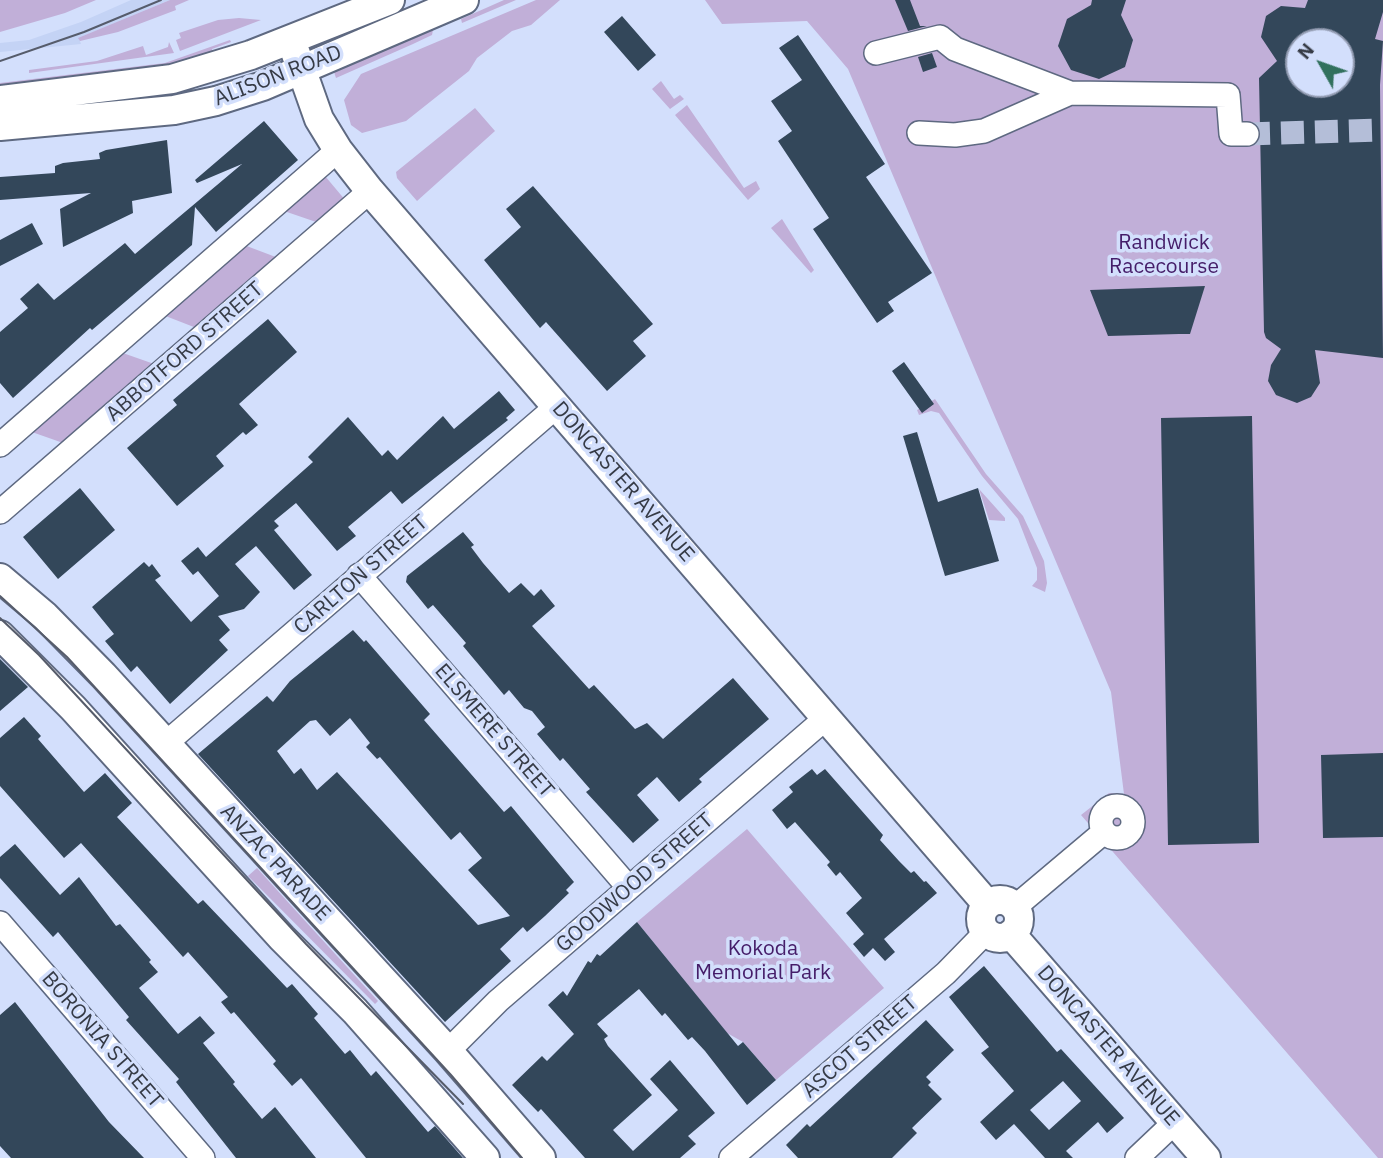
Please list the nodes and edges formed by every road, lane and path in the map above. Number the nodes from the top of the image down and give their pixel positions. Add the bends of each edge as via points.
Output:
1 (390, 0) edge
2 (464, 0) edge
3 (291, 40) junction
4 (876, 53) dead end
5 (301, 70) junction
6 (1070, 93) junction
7 (0, 100) edge
8 (0, 126) edge
9 (919, 133) dead end
10 (1247, 134) dead end
11 (338, 150) junction
12 (370, 191) junction
13 (557, 406) junction
14 (0, 445) edge
15 (0, 512) edge
16 (359, 575) junction
17 (0, 578) edge
18 (0, 635) edge
19 (826, 718) junction
20 (165, 744) junction
21 (1104, 832) dead end
22 (629, 888) junction
23 (1000, 919) junction
24 (0, 923) edge
25 (448, 1051) junction
26 (1175, 1122) junction
27 (203, 1158) edge
28 (485, 1158) edge
29 (541, 1158) edge
30 (731, 1158) edge
31 (1137, 1158) edge
32 (1206, 1158) edge

1 - 3 main road, ALISON ROAD
2 - 5 main road, ALISON ROAD
3 - 5 main road, DONCASTER AVENUE
3 - 7 main road, ALISON ROAD via 173,79
4 - 6 street via 940,37 955,49
5 - 8 main road, ALISON ROAD via 216,101 174,110
5 - 11 main road, DONCASTER AVENUE via 319,119
6 - 9 street via 984,131
6 - 10 street via 1228,95 1231,134
11 - 12 main road, DONCASTER AVENUE
11 - 14 street
12 - 13 main road, DONCASTER AVENUE
12 - 15 street, ABBOTFORD STREET
13 - 16 street, CARLTON STREET
13 - 19 main road, DONCASTER AVENUE
16 - 20 street, CARLTON STREET
16 - 22 street, ELSMERE STREET
17 - 20 main road, ANZAC PARADE via 50,621
18 - 28 main road via 355,1012
19 - 22 street, GOODWOOD STREET
19 - 23 main road, DONCASTER AVENUE
20 - 25 main road, ANZAC PARADE
21 - 23 street, ASCOT STREET
22 - 25 street, GOODWOOD STREET via 498,1001
23 - 26 main road, DONCASTER AVENUE
23 - 30 street, ASCOT STREET via 946,973
24 - 27 street, BORONIA STREET
25 - 29 main road, ANZAC PARADE
26 - 31 street
26 - 32 main road, DONCASTER AVENUE

